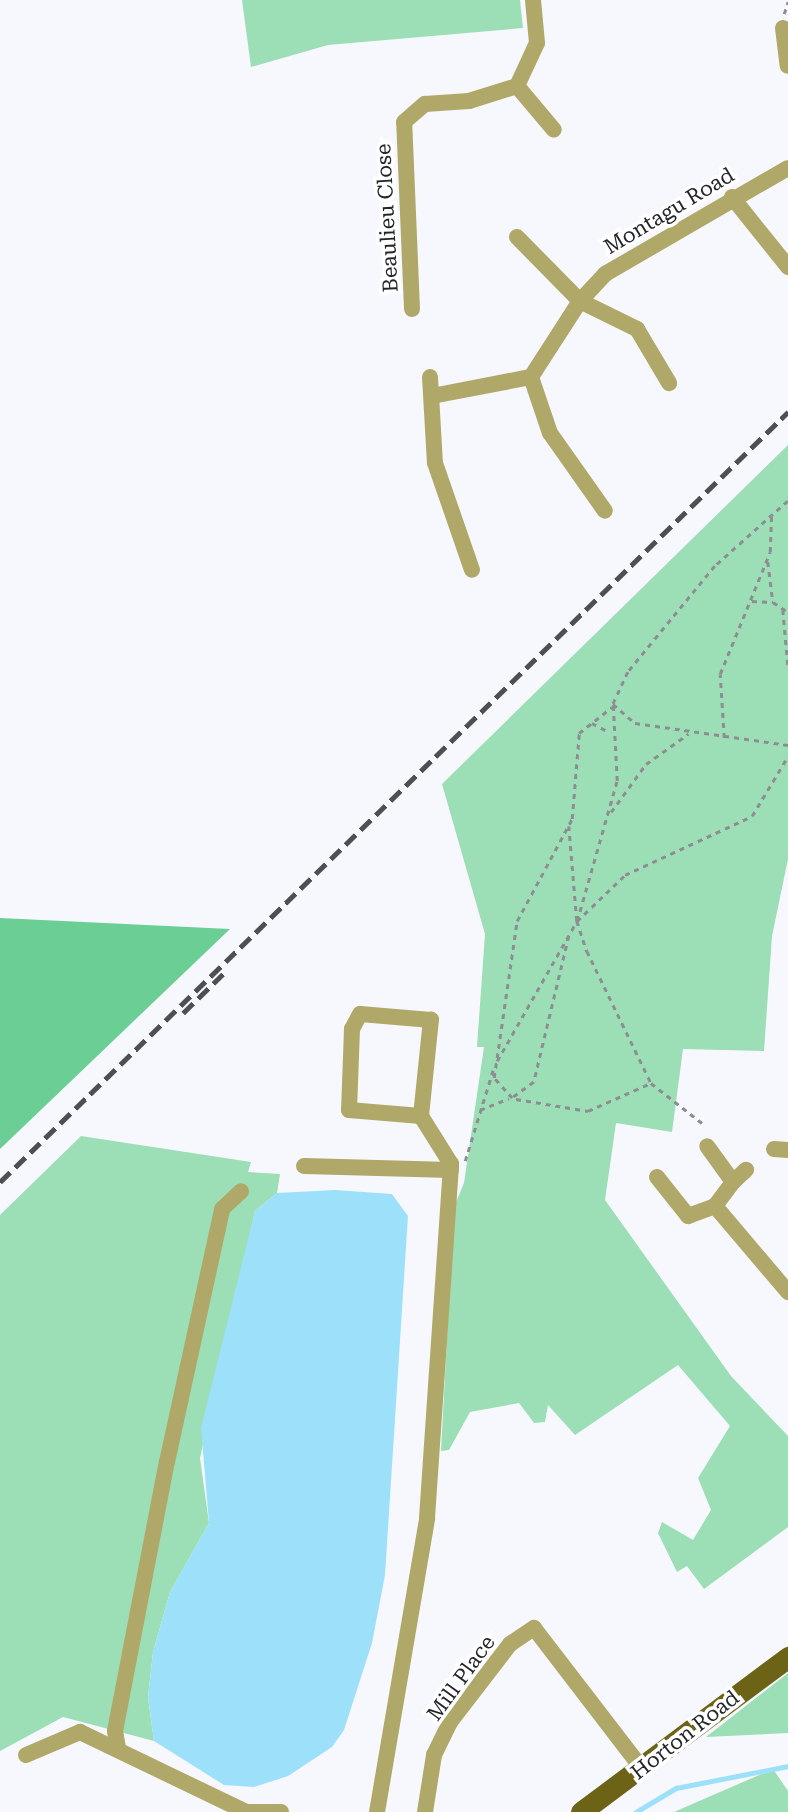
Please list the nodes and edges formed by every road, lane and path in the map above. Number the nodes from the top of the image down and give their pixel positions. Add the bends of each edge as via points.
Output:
1 (533, 0) edge
2 (783, 29) dead end
3 (788, 66) edge
4 (517, 86) junction
5 (554, 130) dead end
6 (788, 168) edge
7 (732, 197) junction
8 (517, 237) dead end
9 (788, 267) edge
10 (580, 301) junction
11 (412, 309) dead end
12 (430, 377) dead end
13 (531, 377) junction
14 (669, 383) dead end
15 (432, 396) junction
16 (788, 501) edge
17 (605, 511) dead end
18 (771, 516) junction
19 (768, 558) junction
20 (471, 570) dead end
21 (752, 601) junction
22 (774, 602) junction
23 (783, 610) junction
24 (788, 612) edge
25 (788, 665) edge
26 (612, 706) junction
27 (621, 716) junction
28 (609, 719) junction
29 (589, 723) junction
30 (610, 733) junction
31 (688, 734) junction
32 (724, 738) junction
33 (788, 745) edge
34 (788, 756) edge
35 (609, 815) junction
36 (569, 826) junction
37 (577, 921) junction
38 (569, 936) junction
39 (495, 1063) junction
40 (651, 1083) junction
41 (512, 1098) junction
42 (480, 1110) junction
43 (421, 1116) junction
44 (702, 1123) dead end
45 (707, 1146) dead end
46 (304, 1166) dead end
47 (451, 1167) junction
48 (746, 1171) dead end
49 (657, 1177) dead end
50 (733, 1182) junction
51 (241, 1191) dead end
52 (715, 1206) junction
53 (788, 1292) edge
54 (788, 1657) edge
55 (118, 1748) junction
56 (26, 1755) dead end
57 (642, 1769) junction
58 (248, 1812) edge
59 (281, 1812) edge
60 (377, 1812) edge
61 (425, 1812) edge
62 (581, 1812) edge

1 - 4 street via 537,43
2 - 3 street
4 - 5 street
4 - 11 street, Beaulieu Close via 469,102 425,104 404,122
6 - 7 street, Montagu Road
7 - 9 street
7 - 10 street, Montagu Road via 605,274
8 - 10 street
10 - 13 street, Montagu Road
10 - 14 street via 637,329
12 - 15 street
13 - 15 street
13 - 17 street via 550,433
15 - 20 street via 435,463
16 - 18 path
18 - 19 path
18 - 26 path via 683,603 628,672
19 - 21 path
19 - 22 path
21 - 22 path
21 - 32 path via 720,674
22 - 23 path
23 - 24 path
23 - 25 path
26 - 27 path
26 - 28 path
26 - 29 path
27 - 28 path
27 - 31 path
28 - 30 path
29 - 30 path
29 - 36 path via 577,741
30 - 35 path via 617,781
31 - 32 path
31 - 35 path via 646,764
32 - 33 path
34 - 37 path via 752,816 625,875
35 - 37 path
36 - 37 path
36 - 39 path via 517,921
37 - 38 path
37 - 40 path
38 - 39 path
38 - 41 path via 534,1082
39 - 41 path via 497,1086
39 - 42 path
40 - 41 path via 589,1111
40 - 44 path
41 - 42 path
42 - 47 path via 472,1122 468,1161
43 - 43 street via 349,1110 352,1029 360,1014 431,1020
43 - 47 street
45 - 50 street
46 - 47 street
47 - 60 street via 427,1518
48 - 50 street
49 - 52 street via 682,1222
50 - 52 street
51 - 55 street via 222,1209 115,1731
52 - 53 street
54 - 57 main road, Horton Road
55 - 56 street via 69,1732
55 - 58 street
57 - 61 street, Mill Place via 534,1628 510,1644 450,1722 434,1755
57 - 62 main road, Horton Road
58 - 59 street

